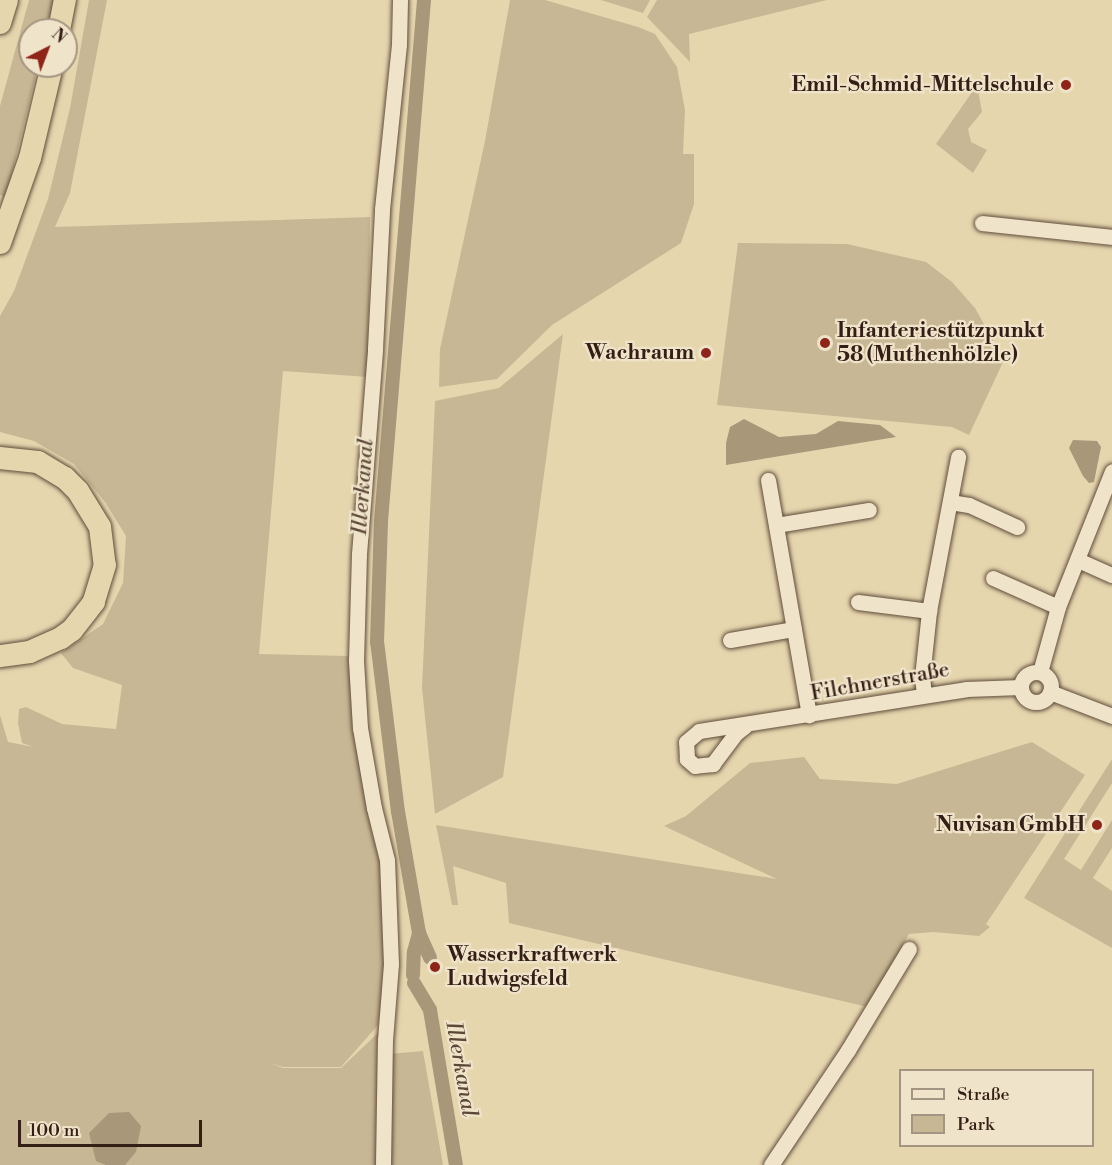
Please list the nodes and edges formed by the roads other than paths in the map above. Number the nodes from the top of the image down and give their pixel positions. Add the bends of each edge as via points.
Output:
1 (7, 0) edge
2 (65, 0) edge
3 (400, 0) edge
4 (61, 18) edge
5 (0, 23) edge
6 (49, 78) edge
7 (982, 223) dead end
8 (1112, 237) edge
9 (0, 243) edge
10 (958, 457) dead end
11 (0, 458) edge
12 (1112, 471) edge
13 (768, 480) dead end
14 (950, 502) junction
15 (868, 510) dead end
16 (776, 525) junction
17 (1017, 527) dead end
18 (1078, 560) junction
19 (1112, 575) edge
20 (993, 578) dead end
21 (858, 602) dead end
22 (1058, 608) junction
23 (929, 611) junction
24 (794, 629) junction
25 (730, 640) dead end
26 (0, 656) edge
27 (1040, 672) junction
28 (1021, 687) junction
29 (1050, 692) junction
30 (924, 695) junction
31 (809, 716) junction
32 (1112, 716) edge
33 (745, 726) dead end
34 (909, 949) dead end
35 (383, 1165) edge
36 (771, 1165) edge

1 - 5 highway
2 - 4 highway
3 - 35 street via 359,554 356,661 360,728 387,860 391,964
6 - 9 highway via 30,158
7 - 8 street
10 - 14 street
11 - 26 highway via 38,462 78,491 100,527 105,565 94,603 72,630 30,652
12 - 18 street
13 - 16 street
14 - 17 street via 969,505
14 - 23 street
15 - 16 street
16 - 24 street
18 - 19 street
18 - 22 street
20 - 22 street
21 - 23 street
22 - 27 street
23 - 30 street via 922,677
24 - 25 street
24 - 31 street
27 - 28 street via 1026,676
27 - 29 street via 1048,678
28 - 29 street via 1026,698 1035,702 1045,699
28 - 30 street, Filchnerstraße
29 - 32 street
30 - 31 street, Filchnerstraße
31 - 33 street, Filchnerstraße
34 - 36 street

